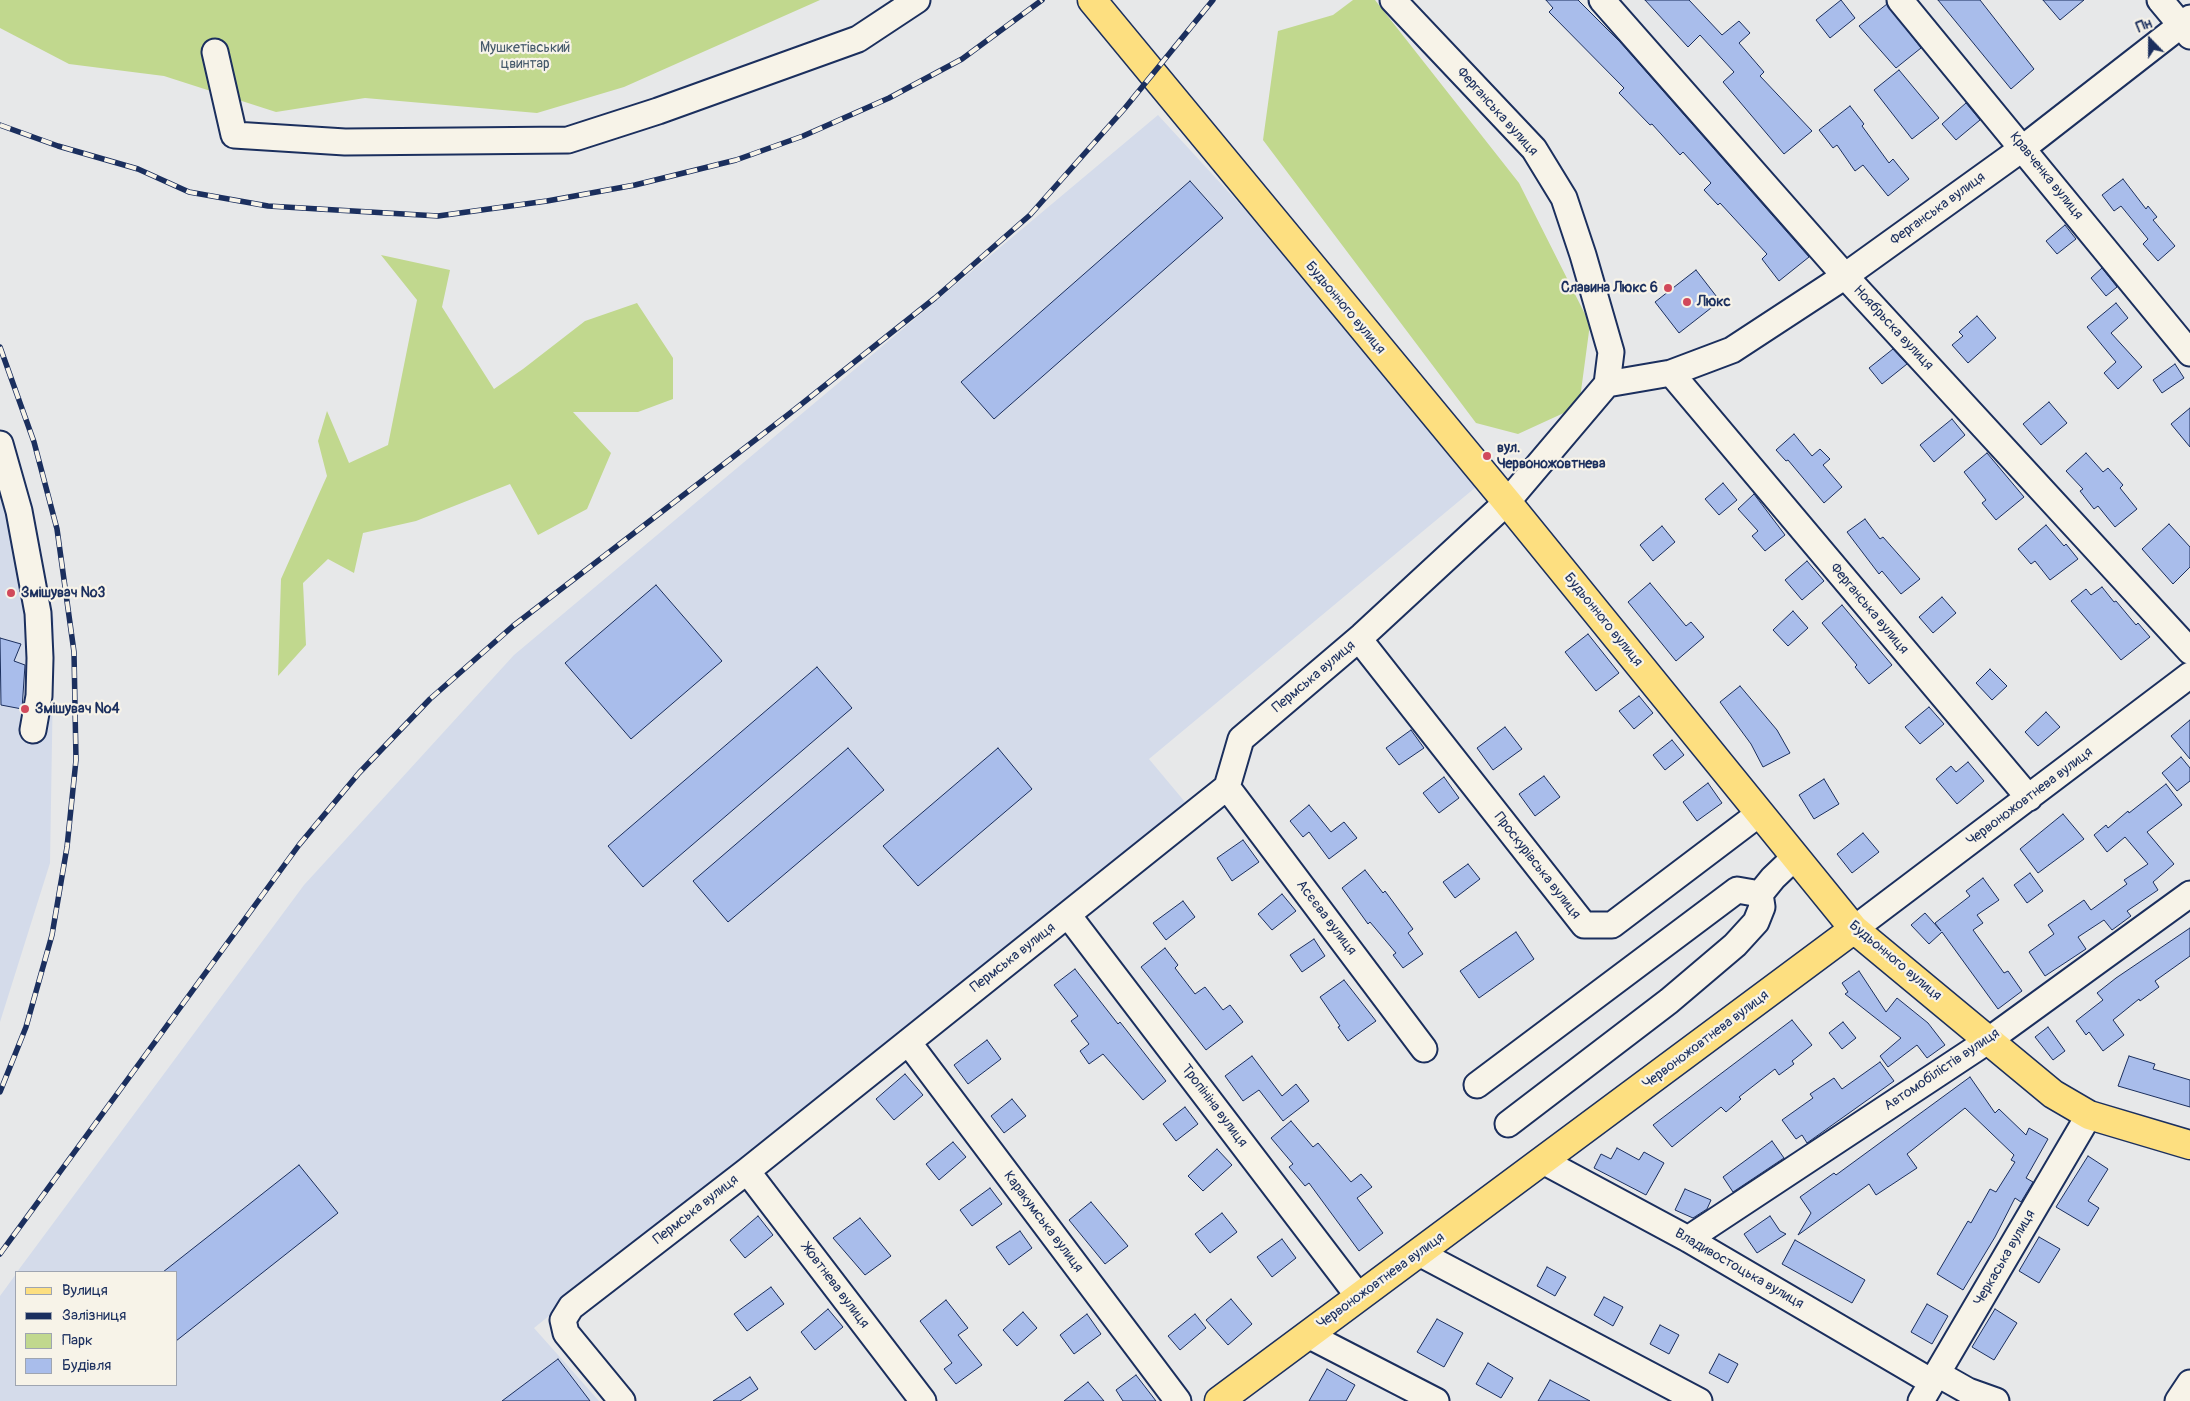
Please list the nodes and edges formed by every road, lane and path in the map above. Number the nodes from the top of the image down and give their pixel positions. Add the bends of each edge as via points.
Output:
1 (917, 0) edge
2 (1092, 0) edge
3 (1393, 0) edge
4 (1602, 0) edge
5 (1900, 0) edge
6 (2160, 0) edge
7 (2187, 27) edge
8 (215, 52) dead end
9 (2023, 148) junction
10 (1845, 276) junction
11 (2190, 353) edge
12 (1671, 373) junction
13 (1607, 384) junction
14 (0, 444) edge
15 (1507, 502) junction
16 (1358, 639) junction
17 (2190, 651) edge
18 (2190, 675) edge
19 (33, 730) dead end
20 (1228, 787) junction
21 (2029, 798) junction
22 (1760, 813) junction
23 (1795, 857) junction
24 (1760, 894) junction
25 (2190, 894) edge
26 (1068, 915) junction
27 (1854, 929) junction
28 (1989, 1040) junction
29 (908, 1042) junction
30 (1424, 1049) dead end
31 (1478, 1085) dead end
32 (2089, 1115) junction
33 (1508, 1124) dead end
34 (2190, 1145) edge
35 (1543, 1161) junction
36 (747, 1171) junction
37 (1688, 1239) junction
38 (1419, 1253) junction
39 (1359, 1297) junction
40 (1308, 1335) junction
41 (2190, 1383) edge
42 (1930, 1386) edge
43 (622, 1401) edge
44 (924, 1401) edge
45 (1178, 1401) edge
46 (1219, 1401) edge
47 (1436, 1401) edge
48 (1699, 1401) edge
49 (1996, 1401) edge
50 (2178, 1401) edge

1 - 8 street via 858,39 658,112 568,140 344,142 234,134
2 - 15 main road, Будьонного вулиця
3 - 13 street, Ферганська вулиця via 1534,149 1564,198 1611,352
4 - 10 street, Ноябрьска вулиця
5 - 9 street, Кравченка вулиця
6 - 7 street
7 - 9 street, Ферганська вулиця
9 - 10 street, Ферганська вулиця
9 - 11 street, Кравченка вулиця
10 - 12 street, Ферганська вулиця via 1732,350
10 - 17 street, Ноябрьска вулиця
12 - 13 street, Ферганська вулиця
12 - 21 street, Ферганська вулиця
13 - 15 street
14 - 19 street via 19,510 38,613 40,677
15 - 16 street, Пермська вулиця
15 - 22 main road, Будьонного вулиця
16 - 20 street, Пермська вулиця via 1241,739
16 - 22 street, Проскурівська вулиця via 1584,925 1612,925
18 - 21 street, Червоножовтнева вулиця
20 - 26 street, Пермська вулиця
20 - 30 street, Асєєва вулиця
21 - 27 street, Червоножовтнева вулиця
22 - 23 main road, Будьонного вулиця
23 - 24 street
23 - 27 main road, Будьонного вулиця
24 - 31 street via 1738,890
24 - 33 street via 1762,907 1756,922 1734,945 1670,1001
25 - 28 street, Автомобілістів вулиця
26 - 29 street, Пермська вулиця
26 - 39 street, Тропініна вулиця
27 - 28 main road, Будьонного вулиця
27 - 35 main road, Червоножовтнева вулиця
28 - 32 main road, Будьонного вулиця via 2053,1094
28 - 37 street, Автомобілістів вулиця
29 - 36 street, Пермська вулиця
29 - 45 street, Каракумська вулиця
32 - 34 main road, Будьонного вулиця
32 - 42 street, Черкаська вулиця
35 - 37 street, Владивостоцька вулиця
35 - 38 main road, Червоножовтнева вулиця
36 - 43 street, Пермська вулиця via 571,1307 562,1320 566,1333
36 - 44 street, Жовтнева вулиця
37 - 42 street, Владивостоцька вулиця
38 - 39 main road, Червоножовтнева вулиця
38 - 48 street
39 - 40 main road, Червоножовтнева вулиця
40 - 46 main road, Червоножовтнева вулиця
40 - 47 street
41 - 50 street
42 - 49 street, Владивостоцька вулиця via 1968,1391

